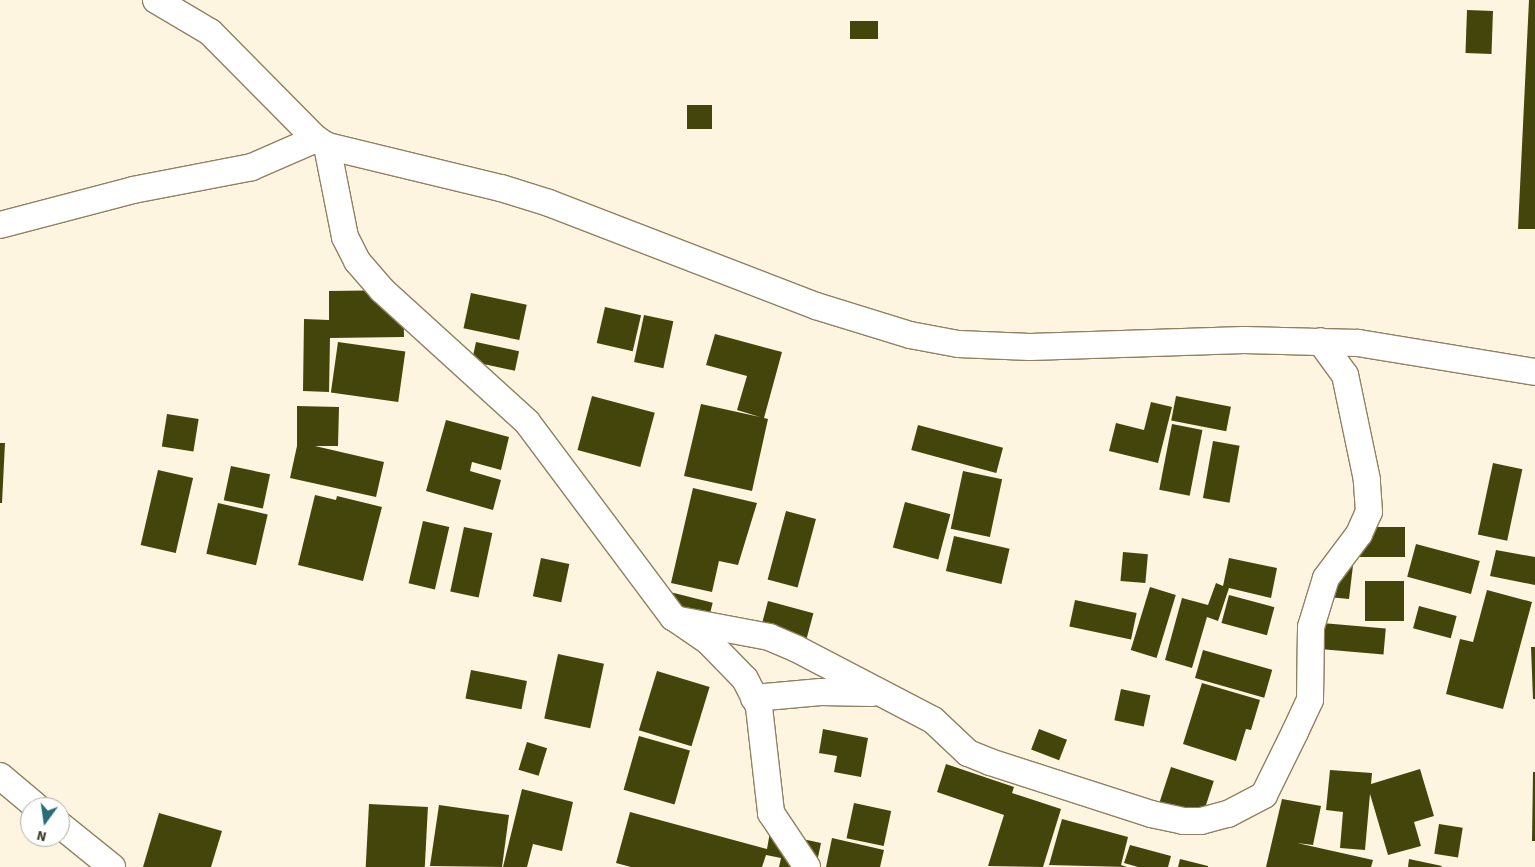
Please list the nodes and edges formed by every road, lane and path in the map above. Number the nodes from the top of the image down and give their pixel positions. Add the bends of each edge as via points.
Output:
1 (156, 0) edge
2 (322, 143) junction
3 (0, 225) edge
4 (1320, 341) junction
5 (1358, 343) junction
6 (1535, 372) edge
7 (1345, 375) junction
8 (679, 620) junction
9 (878, 693) junction
10 (754, 698) junction
11 (0, 776) edge
12 (25, 797) edge
13 (70, 833) edge
14 (112, 867) edge
15 (807, 867) edge

1 - 2 street via 210,32
2 - 3 street via 252,167 132,190
2 - 4 street via 549,203 816,306 910,336 958,344 1030,347
2 - 8 street via 345,237 358,261 382,290 527,422 655,595
4 - 5 street
4 - 7 street
5 - 6 street
5 - 7 street
7 - 9 street via 1367,480 1369,512 1359,534 1326,578 1311,627 1310,700 1264,795 1228,814 1201,820 1183,821 1151,814 968,753 933,720
8 - 9 street via 769,637
8 - 10 street via 708,641 738,673
9 - 10 street via 821,692
10 - 15 street via 759,707 771,813
11 - 12 street
13 - 14 street

